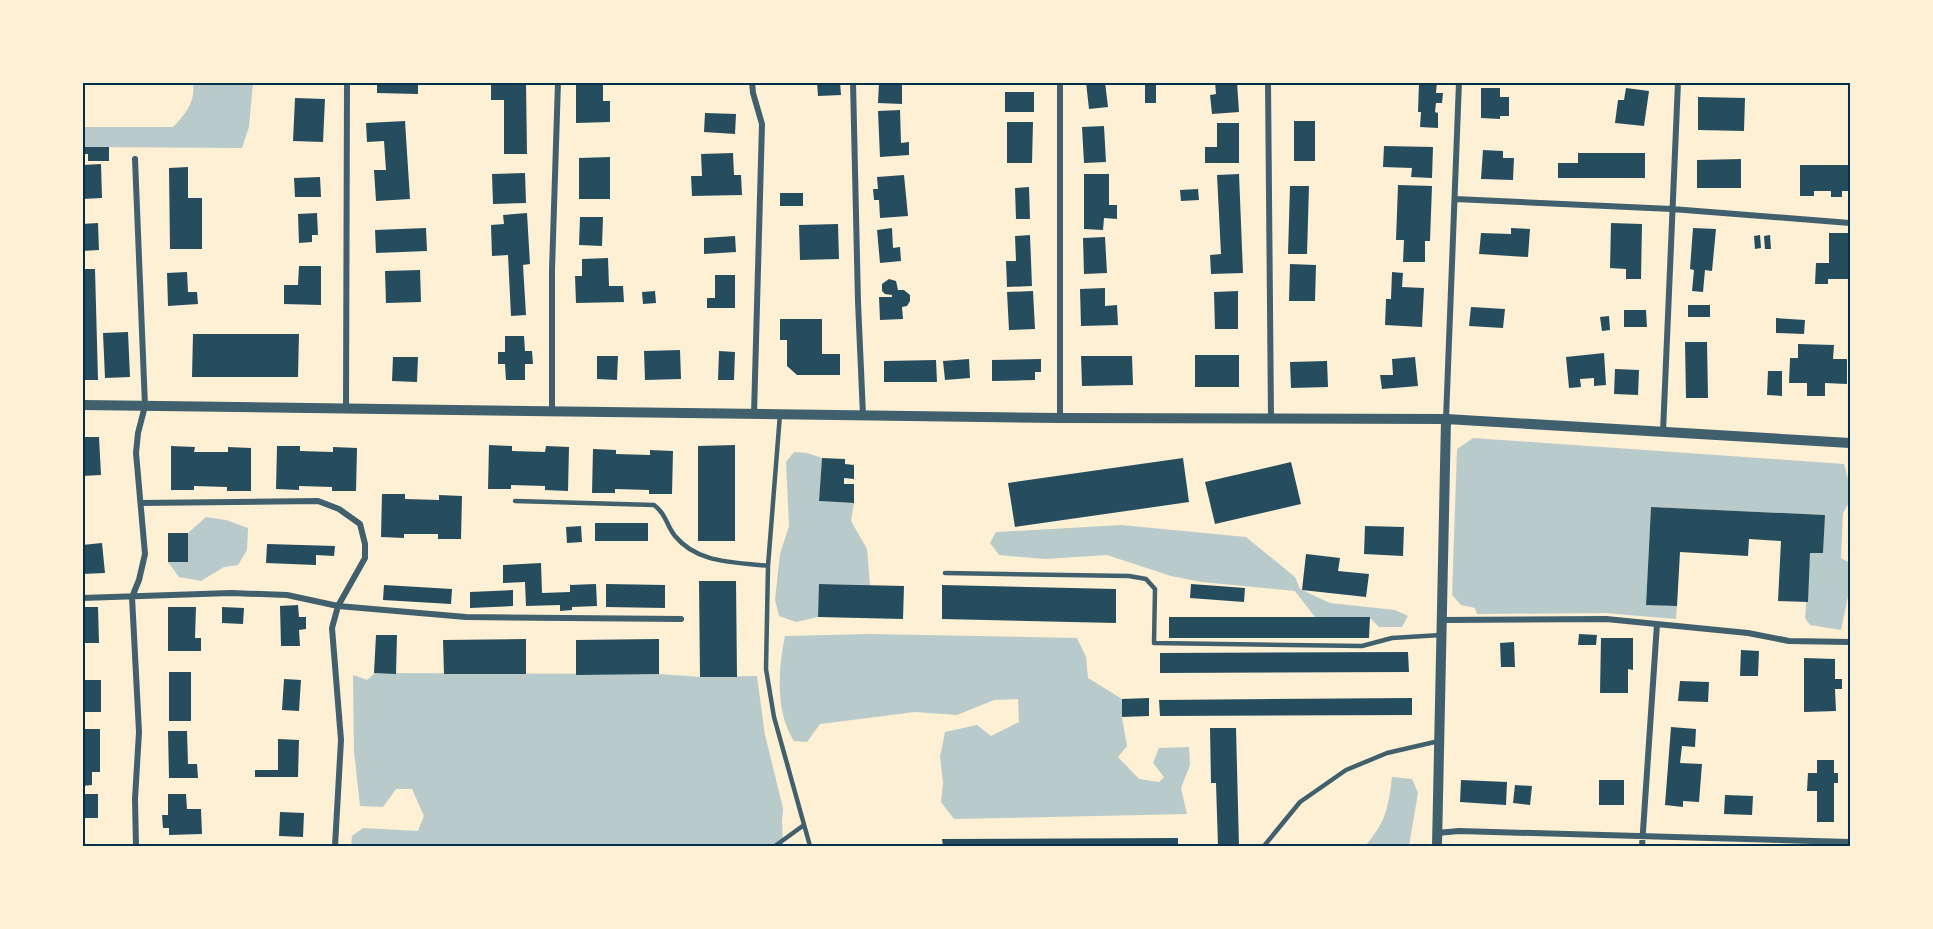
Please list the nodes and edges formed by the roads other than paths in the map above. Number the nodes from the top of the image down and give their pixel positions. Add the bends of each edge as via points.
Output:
1 (347, 82) edge
2 (558, 82) edge
3 (752, 82) edge
4 (853, 82) edge
5 (1060, 82) edge
6 (1268, 82) edge
7 (1460, 82) edge
8 (1678, 82) edge
9 (135, 159) dead end
10 (1455, 199) junction
11 (1672, 209) junction
12 (1851, 223) edge
13 (82, 405) edge
14 (145, 406) junction
15 (346, 409) junction
16 (552, 411) junction
17 (754, 414) junction
18 (780, 414) junction
19 (863, 415) junction
20 (1060, 418) junction
21 (1271, 418) junction
22 (1446, 419) junction
23 (1663, 432) junction
24 (1851, 443) edge
25 (515, 501) dead end
26 (141, 503) junction
27 (768, 566) junction
28 (945, 573) dead end
29 (132, 597) junction
30 (82, 598) edge
31 (338, 606) junction
32 (681, 619) dead end
33 (1442, 620) junction
34 (1658, 624) junction
35 (1442, 635) junction
36 (1851, 642) edge
37 (1439, 741) junction
38 (804, 825) junction
39 (1437, 833) junction
40 (1642, 837) junction
41 (1851, 842) edge
42 (136, 846) edge
43 (335, 846) edge
44 (775, 846) edge
45 (810, 846) edge
46 (1264, 846) edge
47 (1437, 846) edge
48 (1642, 846) edge

1 - 15 street
2 - 16 street
3 - 17 street via 762,124
4 - 19 street
5 - 20 street
6 - 21 street
7 - 10 street
8 - 11 street
9 - 14 street
10 - 11 street
10 - 22 street
11 - 12 street
11 - 23 street
13 - 14 street
14 - 15 street
14 - 26 street via 136,453
15 - 16 street
16 - 17 street
17 - 18 street
18 - 19 street
18 - 27 lane
19 - 20 street
20 - 21 street
21 - 22 street
22 - 23 street
22 - 33 street
23 - 24 street
25 - 27 lane via 654,505 688,550 711,559
26 - 29 street via 145,554
26 - 31 street via 318,501 339,509 360,524 365,558
27 - 38 lane via 766,669 774,717
28 - 35 lane via 1146,579 1155,589 1154,642 1362,646 1392,638
29 - 30 street
29 - 31 street via 287,595
29 - 42 street via 139,732
31 - 32 street via 466,617
31 - 43 street via 332,628 341,740
33 - 34 street via 1606,619
33 - 35 street
34 - 36 street via 1789,640
34 - 40 street
35 - 37 street
37 - 39 street
37 - 46 lane via 1387,753 1346,770 1300,801
38 - 44 lane
38 - 45 lane
39 - 40 street
39 - 47 street
40 - 41 street
40 - 48 street

